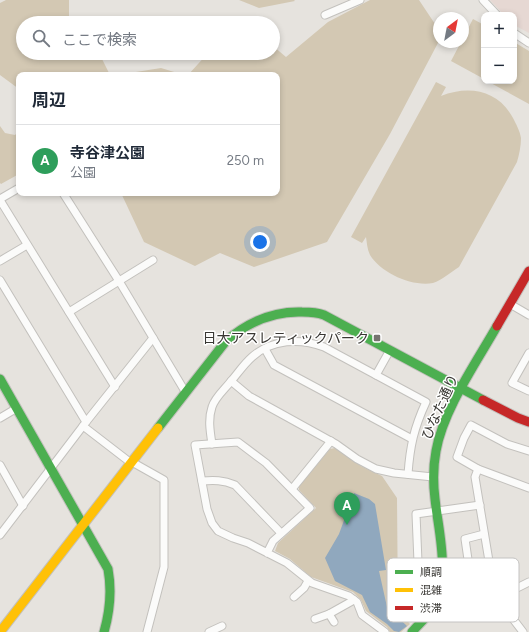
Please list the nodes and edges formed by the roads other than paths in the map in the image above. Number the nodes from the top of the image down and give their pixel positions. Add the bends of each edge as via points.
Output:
1 (360, 0) edge
2 (483, 0) edge
3 (494, 12) edge
4 (325, 15) dead end
5 (517, 35) edge
6 (529, 43) edge
7 (16, 190) edge
8 (65, 196) edge
9 (0, 200) edge
10 (27, 245) junction
11 (153, 260) dead end
12 (0, 261) edge
13 (529, 271) edge
14 (0, 280) edge
15 (119, 281) junction
16 (510, 304) junction
17 (69, 312) junction
18 (529, 315) edge
19 (153, 338) junction
20 (266, 349) junction
21 (390, 350) junction
22 (529, 353) edge
23 (376, 375) junction
24 (0, 379) edge
25 (231, 381) junction
26 (115, 387) junction
27 (461, 389) junction
28 (529, 391) edge
29 (186, 393) junction
30 (17, 408) junction
31 (0, 418) edge
32 (529, 422) edge
33 (85, 424) junction
34 (412, 439) junction
35 (331, 441) junction
36 (212, 444) junction
37 (529, 451) edge
38 (132, 462) junction
39 (0, 465) edge
40 (52, 469) junction
41 (478, 469) junction
42 (408, 474) junction
43 (433, 478) junction
44 (202, 481) junction
45 (529, 488) edge
46 (292, 489) junction
47 (480, 505) junction
48 (23, 506) junction
49 (437, 511) junction
50 (83, 526) junction
51 (281, 533) junction
52 (484, 534) junction
53 (0, 535) edge
54 (267, 553) junction
55 (418, 558) edge
56 (444, 558) edge
57 (468, 558) edge
58 (488, 558) edge
59 (308, 581) junction
60 (294, 597) dead end
61 (354, 600) junction
62 (329, 614) junction
63 (315, 619) dead end
64 (334, 622) dead end
65 (421, 622) edge
66 (515, 622) edge
67 (222, 626) dead end
68 (213, 631) edge
69 (0, 632) edge
70 (104, 632) edge
71 (147, 632) edge
72 (385, 632) edge
73 (412, 632) edge
74 (523, 632) edge

1 - 4 street
2 - 3 street
5 - 6 street
7 - 9 street
8 - 15 street
9 - 10 street
10 - 12 street
10 - 17 street
11 - 15 street
13 - 16 street, ひなた通り
14 - 33 street
15 - 17 street
15 - 19 street
16 - 18 street
16 - 27 street, ひなた通り
17 - 26 street
19 - 26 street
19 - 29 street
20 - 23 street via 291,341 313,343
20 - 25 street via 247,362
20 - 34 street via 274,365
21 - 23 street
21 - 27 street
21 - 29 street via 317,313 277,313 263,316 236,331
22 - 28 street via 512,383
23 - 34 street via 426,402
24 - 30 street
25 - 35 street via 249,396
25 - 36 street via 212,406 209,420
26 - 33 street
27 - 32 street
27 - 43 street, ひなた通り via 440,438
29 - 38 street
30 - 31 street
30 - 40 street
33 - 38 street
33 - 40 street
34 - 42 street
35 - 42 street via 376,469
35 - 46 street
36 - 44 street via 196,445
36 - 46 street via 238,442 266,463
37 - 41 street via 507,444 471,425 457,457
38 - 50 street
38 - 71 street via 164,480 164,567
39 - 48 street
40 - 48 street
40 - 50 street
41 - 45 street
41 - 47 street via 475,477
42 - 43 street
43 - 49 street, ひなた通り
44 - 51 street via 226,481 234,485
44 - 54 street via 207,509 218,531
46 - 51 street via 310,508
47 - 49 street
47 - 52 street
48 - 53 street
49 - 55 street via 416,514
49 - 56 street, ひなた通り
50 - 69 street
50 - 70 street via 106,562 111,580 110,608
51 - 54 street
52 - 57 street via 465,539
52 - 58 street
54 - 59 street via 287,563
59 - 60 street
59 - 61 street
61 - 62 street
61 - 72 street via 362,615
62 - 63 street
62 - 64 street
65 - 73 street, ひなた通り
66 - 74 street
67 - 68 street

